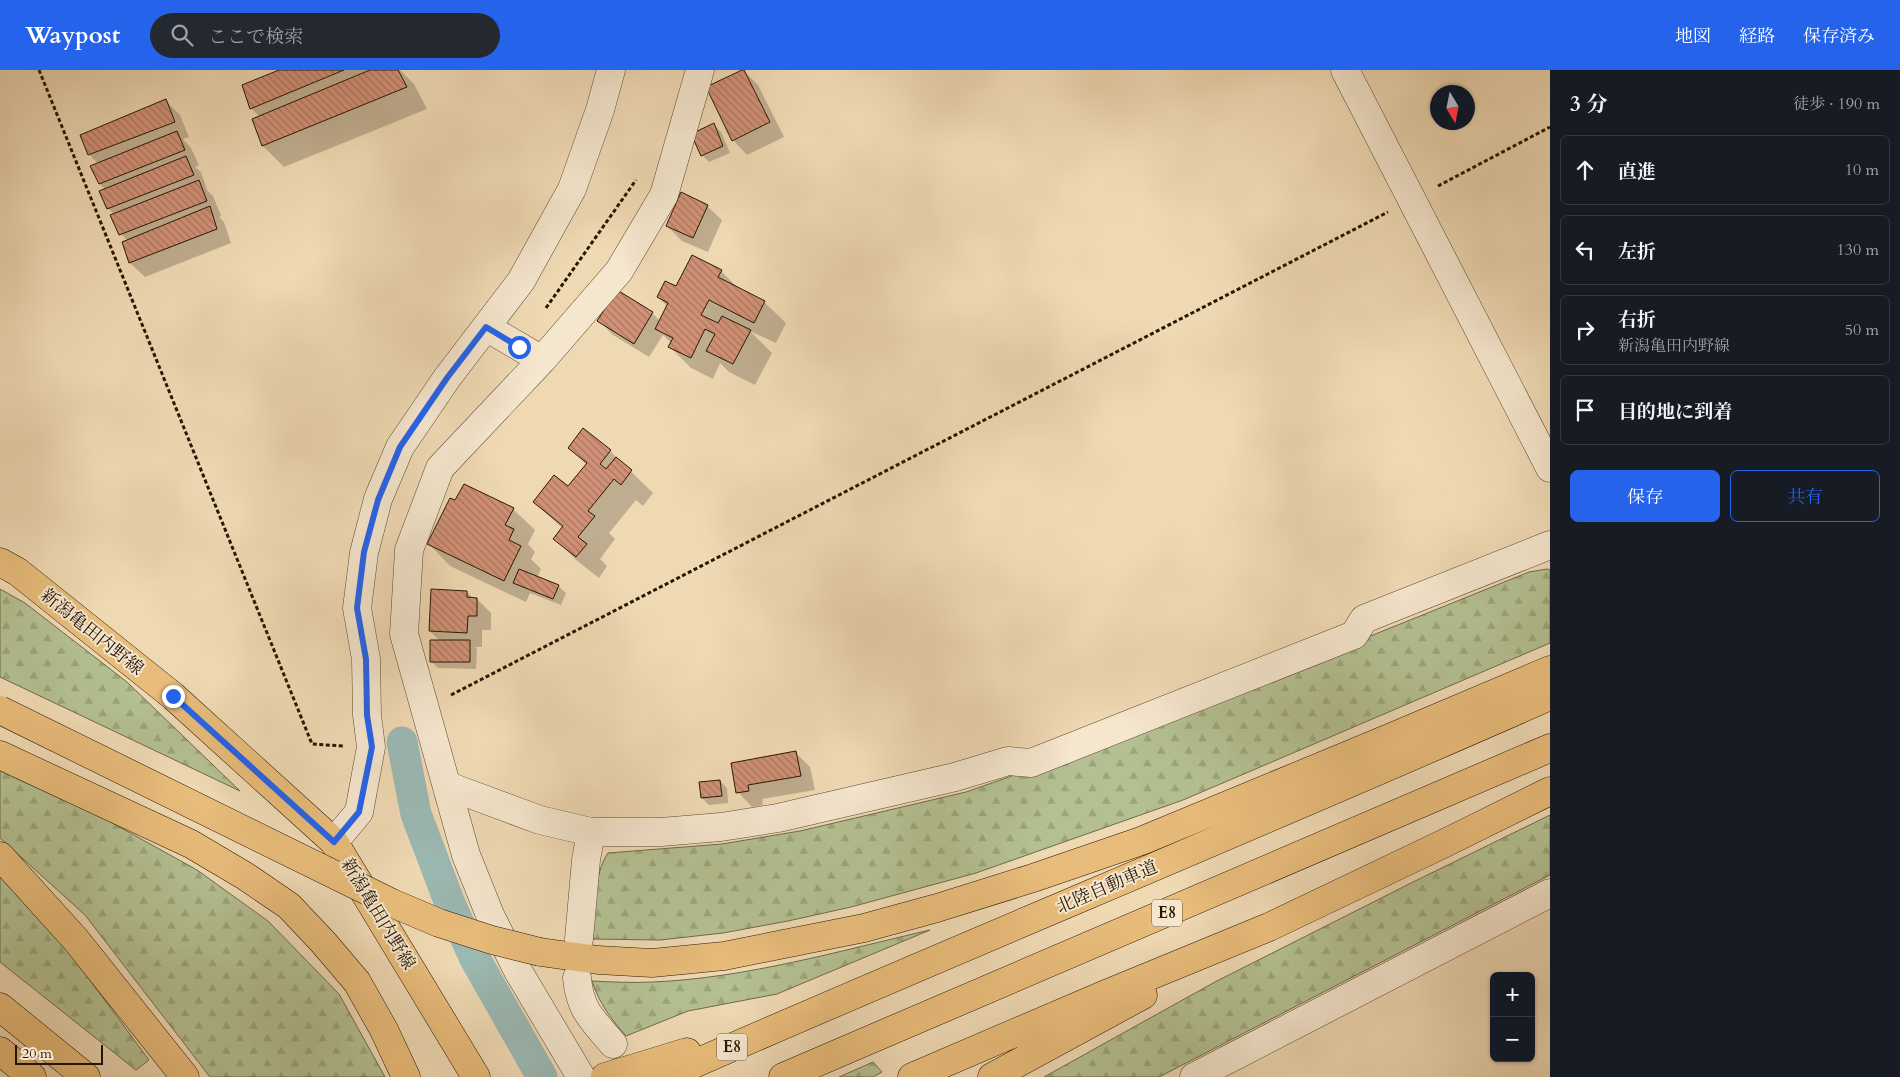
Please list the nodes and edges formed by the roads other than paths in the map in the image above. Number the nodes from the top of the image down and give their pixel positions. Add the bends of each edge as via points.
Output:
1 (611, 70) edge
2 (700, 70) edge
3 (1345, 70) edge
4 (486, 327) junction
5 (542, 360) junction
6 (1550, 468) edge
7 (1550, 545) edge
8 (0, 562) edge
9 (1550, 670) edge
10 (1550, 696) edge
11 (0, 710) edge
12 (1550, 748) edge
13 (0, 755) edge
14 (448, 786) junction
15 (1550, 791) edge
16 (590, 832) junction
17 (334, 842) junction
18 (0, 856) edge
19 (1550, 893) edge
20 (1269, 927) junction
21 (579, 939) dead end
22 (577, 978) dead end
23 (0, 1008) edge
24 (799, 1018) junction
25 (613, 1044) dead end
26 (0, 1051) edge
27 (32, 1077) edge
28 (86, 1077) edge
29 (185, 1077) edge
30 (406, 1077) edge
31 (476, 1077) edge
32 (581, 1077) edge
33 (606, 1077) edge
34 (664, 1077) edge
35 (783, 1077) edge
36 (912, 1077) edge
37 (992, 1077) edge
38 (1194, 1077) edge

1 - 4 street via 572,189 521,281
2 - 5 street via 664,195 619,271
3 - 6 street
4 - 5 street
4 - 17 street via 400,447 378,500 364,552 357,608 366,659 367,715 372,747 359,812
5 - 14 street via 440,468 409,550 404,634
7 - 16 street via 1364,619 1354,635 1031,763 1008,760 946,779 778,818 721,827 661,832
8 - 17 main road, 新潟亀田内野線 via 18,572 173,696
9 - 11 main road, bridge via 1141,841 1033,878 864,928 724,956 652,963 540,952 439,923 392,903
10 - 24 main road, 北陸自動車道 / E8
12 - 35 main road, E8
13 - 30 main road via 191,844 289,906 357,982
14 - 16 street via 540,820
14 - 32 street via 466,855 490,915 518,971
15 - 20 main road
16 - 21 street
17 - 31 main road, 新潟亀田内野線
18 - 29 main road via 76,940
19 - 38 street
20 - 36 main road
20 - 37 main road
22 - 25 street via 578,995 585,1010
23 - 28 main road
24 - 33 main road
24 - 34 main road, 北陸自動車道 / E8
26 - 27 main road

